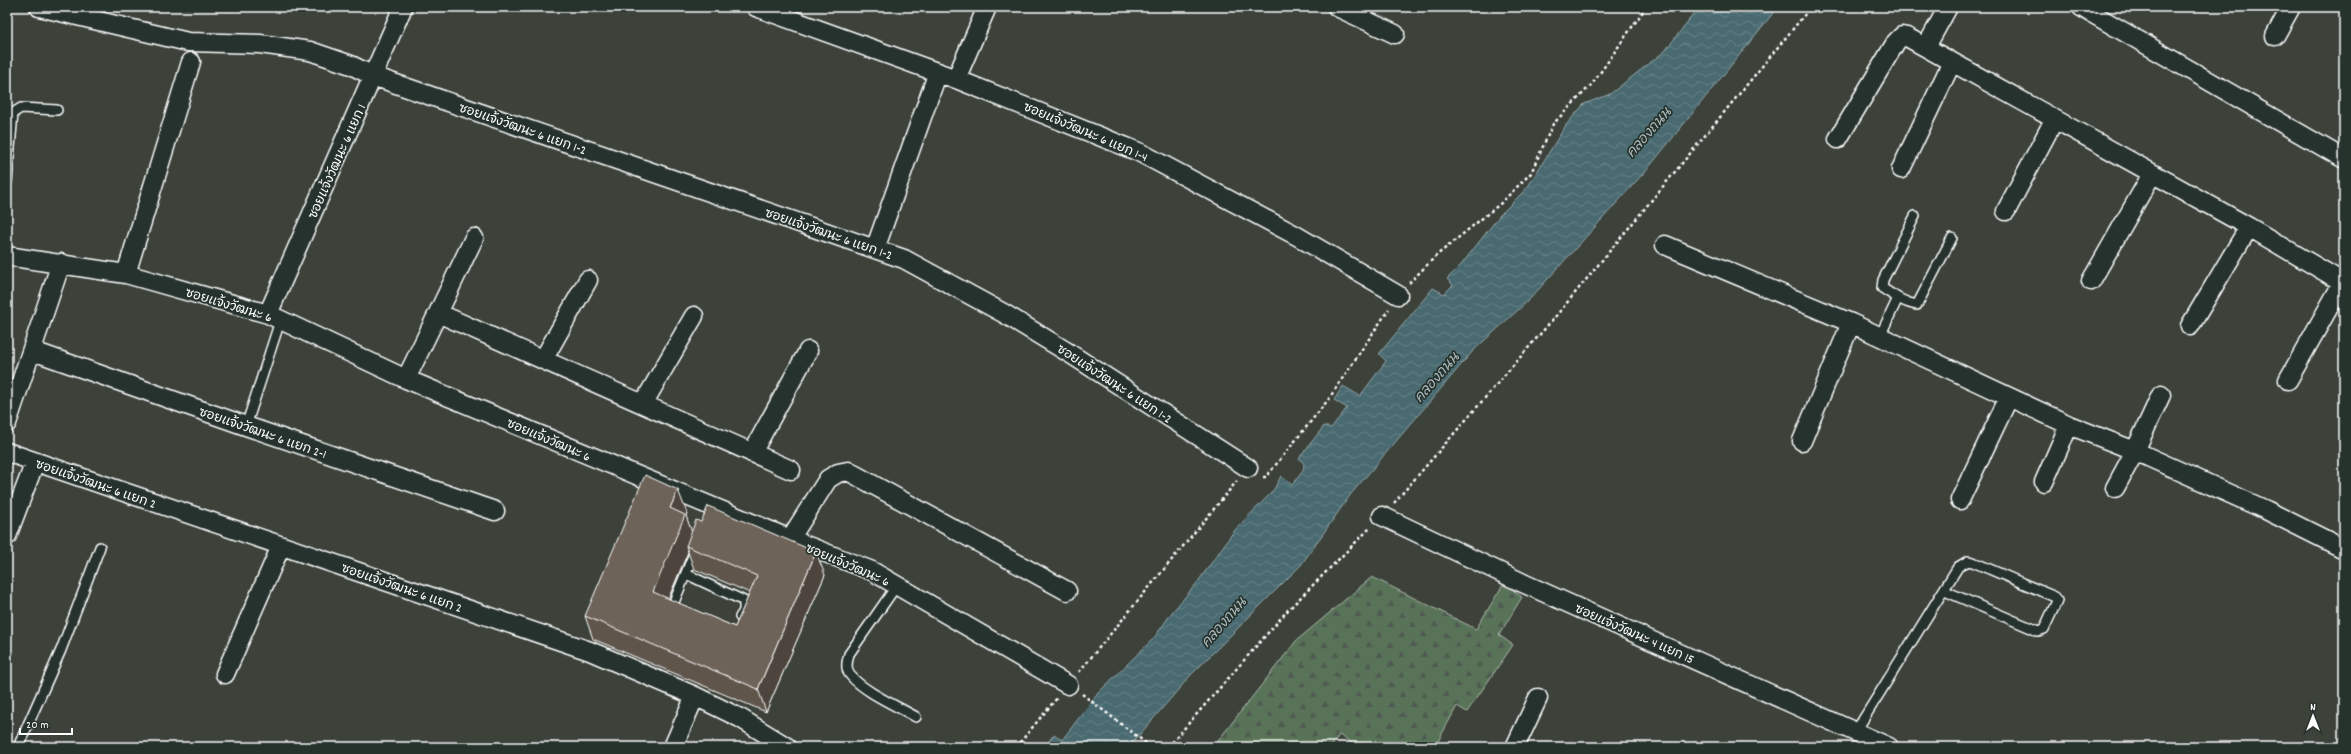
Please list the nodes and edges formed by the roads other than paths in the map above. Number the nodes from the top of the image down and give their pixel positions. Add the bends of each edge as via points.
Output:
1 (39, 7) edge
2 (403, 7) edge
3 (756, 7) edge
4 (987, 7) edge
5 (1337, 7) edge
6 (1948, 7) edge
7 (2081, 7) edge
8 (2292, 7) edge
9 (1396, 34) dead end
10 (2275, 36) dead end
11 (1926, 47) junction
12 (191, 62) dead end
13 (1952, 62) junction
14 (938, 72) junction
15 (373, 76) junction
16 (956, 79) junction
17 (58, 110) dead end
18 (2054, 120) junction
19 (1838, 139) dead end
20 (2344, 159) edge
21 (1901, 169) dead end
22 (2152, 174) junction
23 (7, 182) edge
24 (2006, 211) dead end
25 (1915, 216) dead end
26 (2249, 227) junction
27 (474, 238) dead end
28 (1952, 238) dead end
29 (1664, 245) dead end
30 (875, 249) junction
31 (7, 256) edge
32 (61, 264) junction
33 (126, 274) junction
34 (588, 280) dead end
35 (2091, 281) dead end
36 (2343, 282) edge
37 (1398, 295) road end
38 (1898, 298) junction
39 (438, 313) junction
40 (694, 316) dead end
41 (274, 317) junction
42 (1851, 322) junction
43 (2190, 326) dead end
44 (1880, 336) junction
45 (33, 351) junction
46 (808, 351) dead end
47 (543, 360) junction
48 (406, 379) junction
49 (2288, 380) dead end
50 (2161, 395) dead end
51 (2009, 397) junction
52 (643, 404) junction
53 (7, 423) edge
54 (2069, 425) junction
55 (246, 426) junction
56 (1802, 441) dead end
57 (2135, 451) junction
58 (7, 452) edge
59 (752, 452) junction
60 (35, 462) junction
61 (1248, 468) road end
62 (791, 470) dead end
63 (2044, 482) dead end
64 (2115, 488) dead end
65 (1960, 500) dead end
66 (495, 511) dead end
67 (1382, 516) road end
68 (7, 536) edge
69 (790, 539) junction
70 (700, 541) edge
71 (281, 546) junction
72 (100, 547) dead end
73 (2344, 549) edge
74 (686, 574) junction
75 (897, 585) junction
76 (1067, 591) dead end
77 (1945, 591) junction
78 (684, 615) edge
79 (737, 624) edge
80 (225, 674) dead end
81 (1068, 685) road end
82 (695, 696) junction
83 (1538, 698) dead end
84 (916, 718) dead end
85 (1856, 731) junction
86 (18, 747) edge
87 (673, 747) edge
88 (787, 747) edge
89 (1515, 747) edge
90 (1890, 747) edge

1 - 15 street, ซอยแจ้งวัฒนะ 6 แยก 1-2 via 188,42 260,44 310,51 351,65
2 - 15 street, ซอยแจ้งวัฒนะ 6 แยก 1
3 - 14 street, ซอยแจ้งวัฒนะ 6 แยก 1-4
4 - 16 street
5 - 9 street
6 - 11 street
7 - 20 street
8 - 10 street
11 - 13 street
11 - 19 street via 1902,36 1896,42
12 - 33 street
13 - 18 street
13 - 21 street
14 - 16 street, ซอยแจ้งวัฒนะ 6 แยก 1-4
14 - 30 street
15 - 30 street, ซอยแจ้งวัฒนะ 6 แยก 1-2
15 - 41 street, ซอยแจ้งวัฒนะ 6 แยก 1
16 - 37 street, ซอยแจ้งวัฒนะ 6 แยก 1-4 via 1140,152 1297,236
17 - 23 lane via 21,108 13,113
18 - 22 street
18 - 24 street
22 - 26 street
22 - 35 street
25 - 38 lane via 1883,280 1882,288
26 - 36 street
26 - 43 street
27 - 39 street
28 - 38 lane via 1917,305
29 - 42 street
30 - 61 street, ซอยแจ้งวัฒนะ 6 แยก 1-2 via 904,259 1005,314
31 - 32 street, ซอยแจ้งวัฒนะ 6
32 - 33 street, ซอยแจ้งวัฒนะ 6
32 - 45 street
33 - 41 street, ซอยแจ้งวัฒนะ 6
34 - 47 street
36 - 49 street
38 - 44 lane
39 - 47 street
39 - 48 street
40 - 52 street
41 - 48 street, ซอยแจ้งวัฒนะ 6
41 - 55 lane
42 - 44 street
42 - 56 street
44 - 51 street
45 - 53 street
45 - 55 street, ซอยแจ้งวัฒนะ 6 แยก 2-1
46 - 59 street
47 - 52 street
48 - 69 street, ซอยแจ้งวัฒนะ 6 via 712,511
50 - 57 street
51 - 54 street
51 - 65 street
52 - 59 street
54 - 57 street
54 - 63 street
55 - 66 street, ซอยแจ้งวัฒนะ 6 แยก 2-1
57 - 64 street
57 - 73 street via 2266,510
58 - 60 street, ซอยแจ้งวัฒนะ 6 แยก 2
59 - 62 street
60 - 68 street
60 - 71 street, ซอยแจ้งวัฒนะ 6 แยก 2
67 - 85 street, ซอยแจ้งวัฒนะ 4 แยก 15 via 1525,584
69 - 75 street, ซอยแจ้งวัฒนะ 6 via 872,571
69 - 76 street via 828,479 838,472 848,471
70 - 74 lane
71 - 80 street
71 - 82 street, ซอยแจ้งวัฒนะ 6 แยก 2 via 590,651
72 - 86 lane via 61,650
74 - 78 lane via 672,607
74 - 79 lane via 744,601 744,611
75 - 81 street, ซอยแจ้งวัฒนะ 6
75 - 84 lane via 849,654 846,667 849,674 864,686
77 - 77 lane via 1958,567 1968,560 2055,597 2057,601 2044,629 2038,631
77 - 85 lane
82 - 87 street
82 - 88 street, ซอยแจ้งวัฒนะ 6 แยก 2 via 740,718
83 - 89 street
85 - 90 street, ซอยแจ้งวัฒนะ 4 แยก 15

